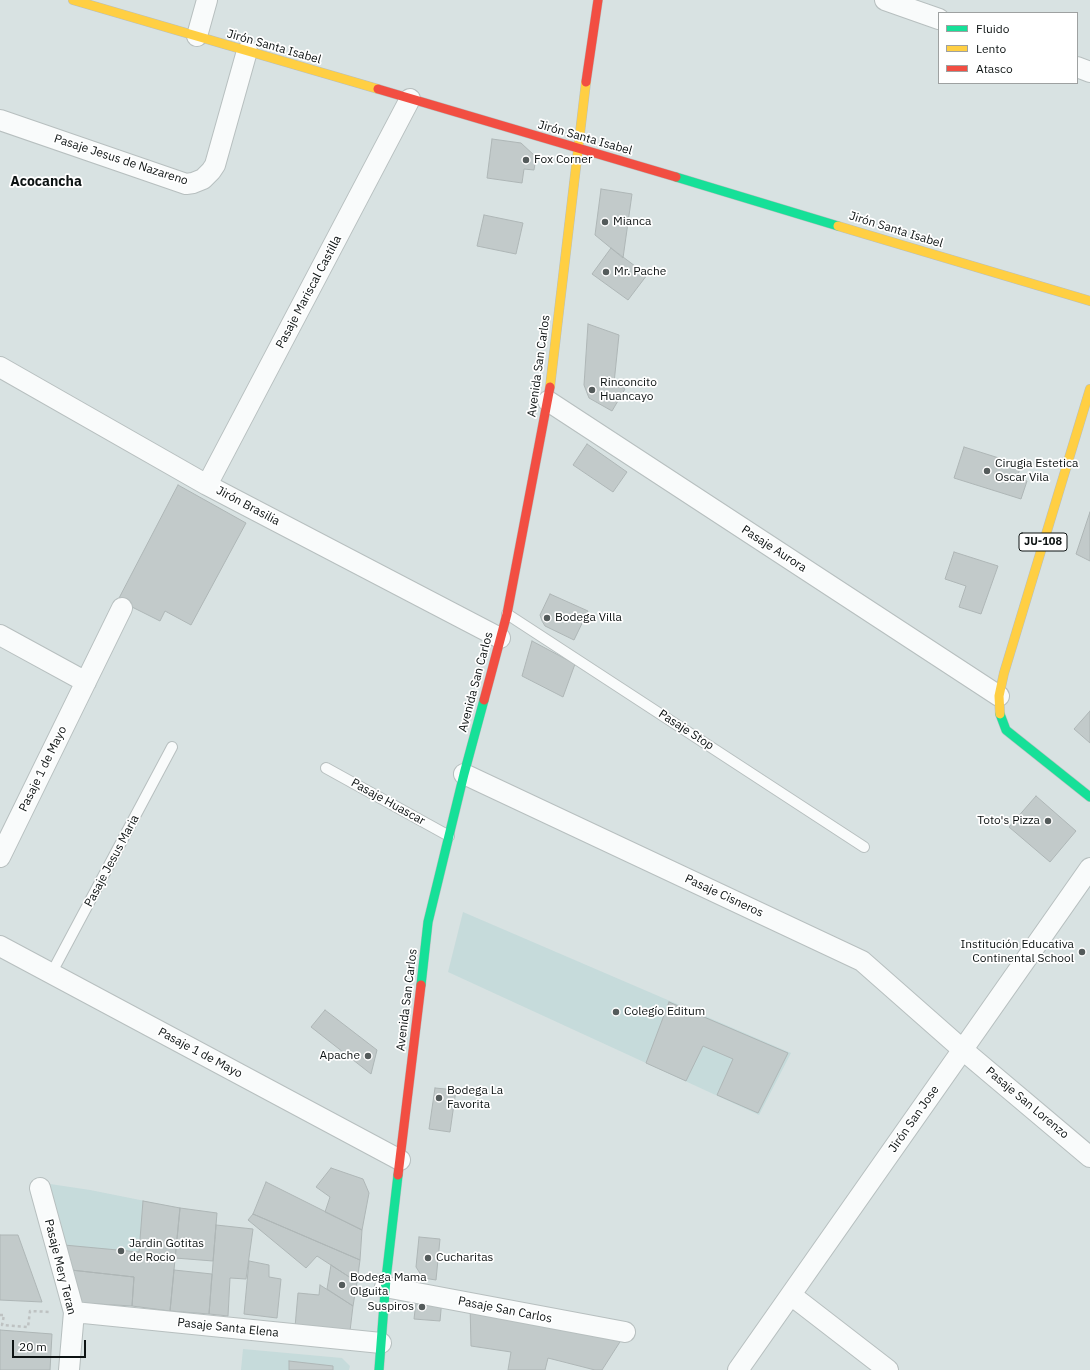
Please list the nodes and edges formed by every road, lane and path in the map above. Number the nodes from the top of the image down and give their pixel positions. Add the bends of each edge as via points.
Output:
1 (73, 0) edge
2 (207, 0) edge
3 (598, 0) edge
4 (896, 2) edge
5 (938, 19) edge
6 (197, 36) junction
7 (247, 51) junction
8 (1078, 67) edge
9 (1090, 72) edge
10 (410, 99) junction
11 (0, 120) edge
12 (578, 148) junction
13 (1090, 301) edge
14 (0, 367) edge
15 (1090, 389) edge
16 (548, 401) junction
17 (207, 485) junction
18 (122, 608) dead end
19 (507, 614) junction
20 (0, 635) edge
21 (500, 638) junction
22 (86, 682) junction
23 (999, 696) junction
24 (172, 748) dead end
25 (326, 768) dead end
26 (464, 774) junction
27 (1090, 797) edge
28 (450, 836) junction
29 (864, 847) dead end
30 (0, 857) edge
31 (1090, 868) edge
32 (0, 946) edge
33 (51, 974) junction
34 (963, 1050) junction
35 (1090, 1157) edge
36 (400, 1160) junction
37 (40, 1188) dead end
38 (385, 1287) junction
39 (791, 1295) junction
40 (74, 1312) junction
41 (0, 1315) edge
42 (625, 1332) dead end
43 (381, 1343) junction
44 (68, 1370) edge
45 (379, 1370) edge
46 (738, 1370) edge
47 (888, 1370) edge

1 - 6 main road, Jirón Santa Isabel
2 - 6 street
3 - 12 main road, Avenida San Carlos
4 - 5 street
6 - 7 main road, Jirón Santa Isabel
7 - 10 main road, Jirón Santa Isabel
7 - 11 street, Pasaje Jesus de Nazareno via 215,165 203,179 193,184 186,184
8 - 9 street
10 - 12 main road, Jirón Santa Isabel
10 - 17 street, Pasaje Mariscal Castilla
12 - 13 main road, Jirón Santa Isabel
12 - 16 main road, Avenida San Carlos
14 - 17 street, Jirón Brasilia
15 - 23 main road, JU-108
16 - 19 main road, Avenida San Carlos
16 - 23 street, Pasaje Aurora
17 - 21 street, Jirón Brasilia
18 - 22 street, Pasaje 1 de Mayo
19 - 21 main road, Avenida San Carlos
19 - 29 lane, Pasaje Stop
20 - 22 street
21 - 26 main road, Avenida San Carlos
22 - 30 street, Pasaje 1 de Mayo
23 - 27 main road, JU-108 via 1000,715 1006,730
24 - 33 lane, Pasaje Jesus Maria
25 - 28 lane, Pasaje Huascar
26 - 28 main road, Avenida San Carlos
26 - 34 street, Pasaje Cisneros via 862,961
28 - 36 main road, Avenida San Carlos via 428,922
31 - 34 street, Jirón San Jose
32 - 33 street, Pasaje 1 de Mayo
33 - 36 street, Pasaje 1 de Mayo
34 - 35 street, Pasaje San Lorenzo
34 - 39 street, Jirón San Jose
36 - 38 main road, Avenida San Carlos
37 - 40 street, Pasaje Mery Teran
38 - 42 street, Pasaje San Carlos
38 - 43 main road, Avenida San Carlos
39 - 46 street, Jirón San Jose
39 - 47 street
40 - 41 path via 30,1312 28,1328 2,1325 4,1315
40 - 43 street, Pasaje Santa Elena
40 - 44 street, Pasaje Mery Teran
43 - 45 main road, Avenida San Carlos

